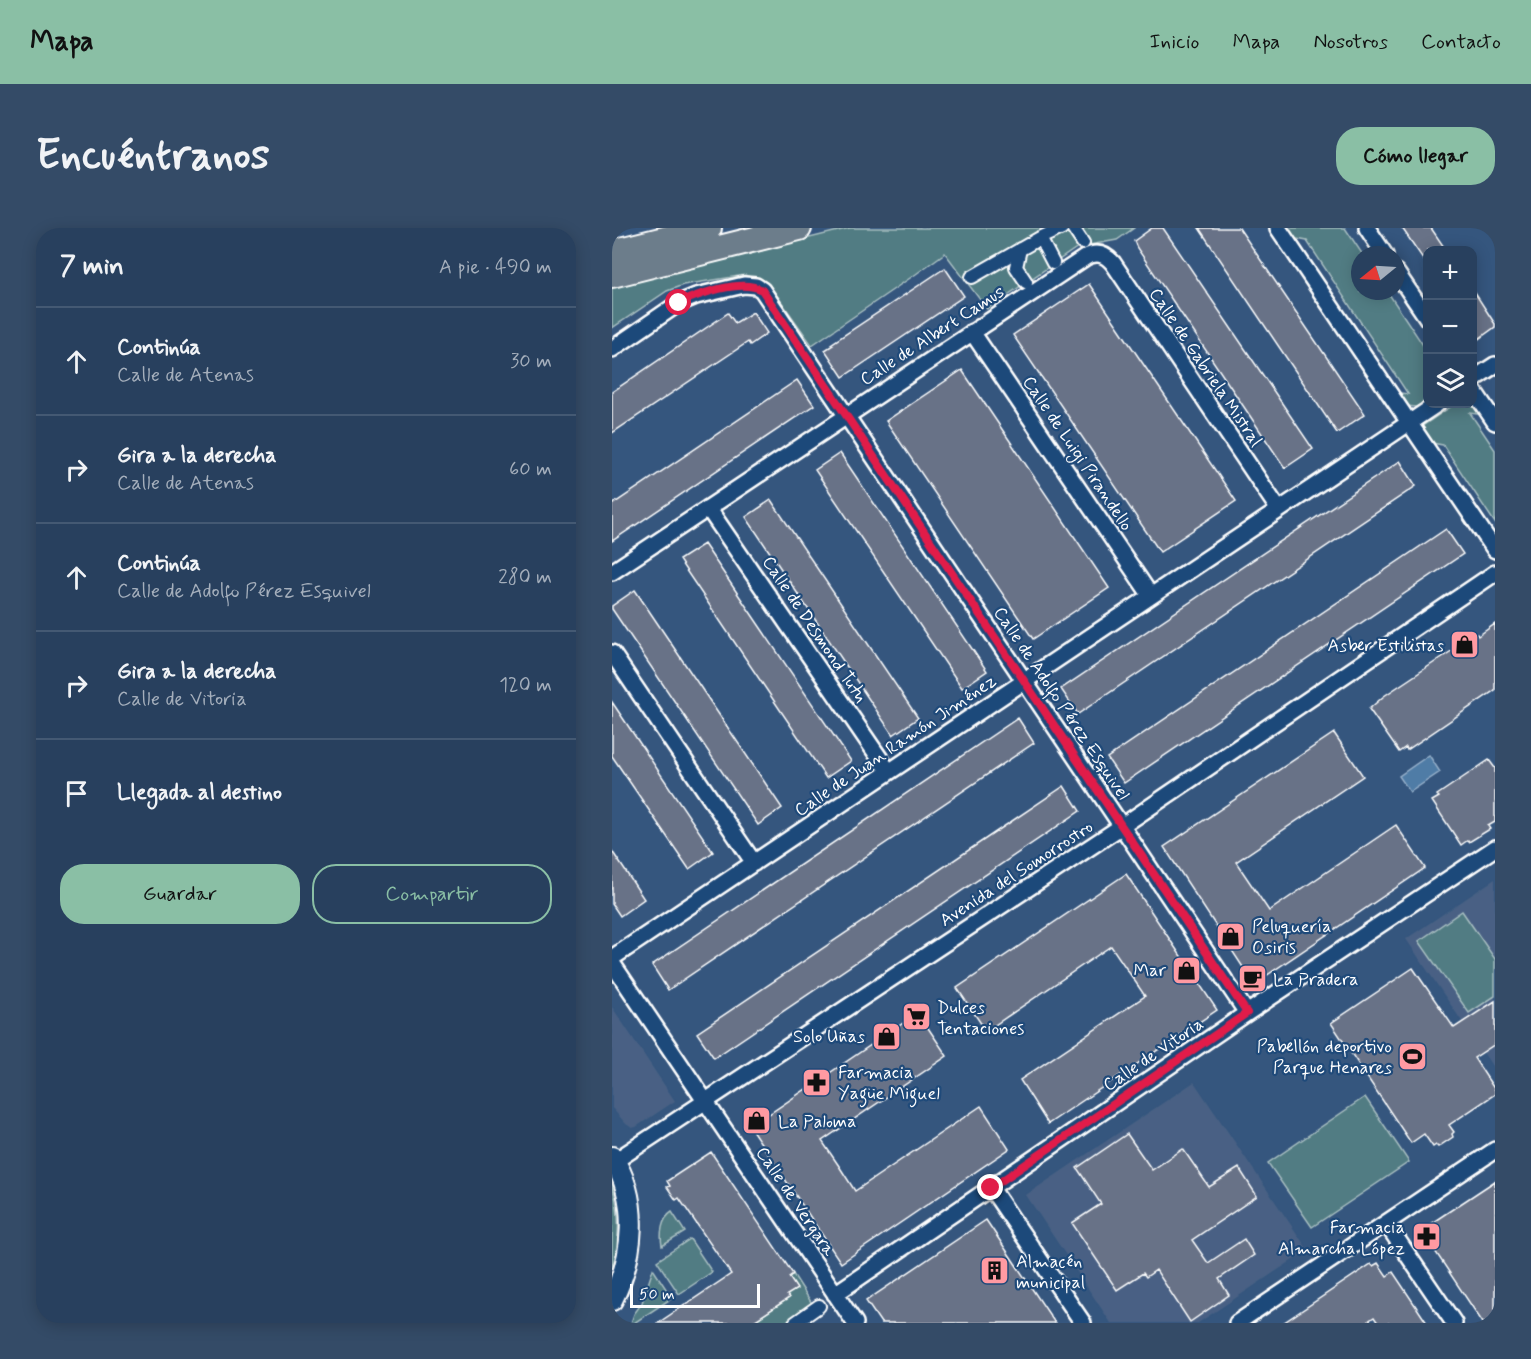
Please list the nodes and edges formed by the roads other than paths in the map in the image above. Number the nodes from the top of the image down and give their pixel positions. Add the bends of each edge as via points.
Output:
1 (709, 228) edge
2 (799, 228) edge
3 (1062, 228) edge
4 (1073, 228) edge
5 (1278, 228) edge
6 (1367, 228) edge
7 (1040, 238) junction
8 (1379, 246) edge
9 (1089, 248) junction
10 (1020, 249) junction
11 (612, 252) edge
12 (1053, 263) dead end
13 (612, 275) edge
14 (972, 277) dead end
15 (1026, 282) dead end
16 (1405, 285) edge
17 (1423, 312) edge
18 (972, 332) junction
19 (612, 349) edge
20 (1495, 364) edge
21 (1477, 377) edge
22 (1477, 394) edge
23 (1431, 408) edge
24 (845, 415) junction
25 (1495, 422) edge
26 (1408, 423) junction
27 (708, 508) junction
28 (1279, 510) junction
29 (1495, 550) edge
30 (612, 572) edge
31 (1495, 573) edge
32 (1151, 596) junction
33 (612, 653) edge
34 (1024, 681) junction
35 (889, 772) junction
36 (1122, 826) junction
37 (1495, 848) edge
38 (754, 863) junction
39 (612, 958) edge
40 (612, 963) edge
41 (1247, 1013) junction
42 (706, 1101) junction
43 (1495, 1150) edge
44 (613, 1159) edge
45 (991, 1188) junction
46 (1386, 1223) junction
47 (835, 1294) junction
48 (612, 1300) edge
49 (819, 1306) dead end
50 (795, 1323) edge
51 (855, 1323) edge
52 (1083, 1323) edge
53 (1237, 1323) edge
54 (1454, 1323) edge

1 - 11 main road
2 - 13 main road
3 - 7 street
4 - 9 street
5 - 26 street
6 - 8 street
7 - 10 street
7 - 12 street
9 - 18 street, Calle de Albert Camus via 1086,257
9 - 28 street, Calle de Gabriela Mistral via 1113,263
10 - 14 street
10 - 15 street via 1016,267
16 - 17 street
18 - 24 street, Calle de Albert Camus
18 - 32 street, Calle de Luigi Pirandello
19 - 24 street, Calle de Adolfo Pérez Esquivel via 679,303 744,285 756,286
20 - 21 street
22 - 25 street
23 - 26 street, Calle de Juan Ramón Jiménez
24 - 27 street, Calle de Albert Camus
24 - 34 street, Calle de Adolfo Pérez Esquivel
26 - 28 street, Calle de Juan Ramón Jiménez
26 - 29 street
27 - 30 street, Calle de Albert Camus
27 - 35 street, Calle de Desmond Tutu
28 - 32 street, Calle de Juan Ramón Jiménez
31 - 36 street, Avenida del Somorrostro
32 - 34 street, Calle de Juan Ramón Jiménez
33 - 38 street
34 - 35 street, Calle de Juan Ramón Jiménez
34 - 36 street, Calle de Adolfo Pérez Esquivel
35 - 38 street, Calle de Juan Ramón Jiménez
36 - 41 street, Calle de Adolfo Pérez Esquivel
36 - 42 street, Avenida del Somorrostro
37 - 41 street, Calle de Vitoria
38 - 39 street, Calle de Juan Ramón Jiménez
40 - 42 street, Calle de Vergara
41 - 45 street, Calle de Vitoria
42 - 44 street, Avenida del Somorrostro
42 - 47 street, Calle de Vergara
43 - 46 street
44 - 48 street via 628,1198 631,1232 626,1268
45 - 47 street, Calle de Vitoria
45 - 52 street
46 - 53 street
46 - 54 street
47 - 51 street, Calle de Vergara
49 - 50 street

